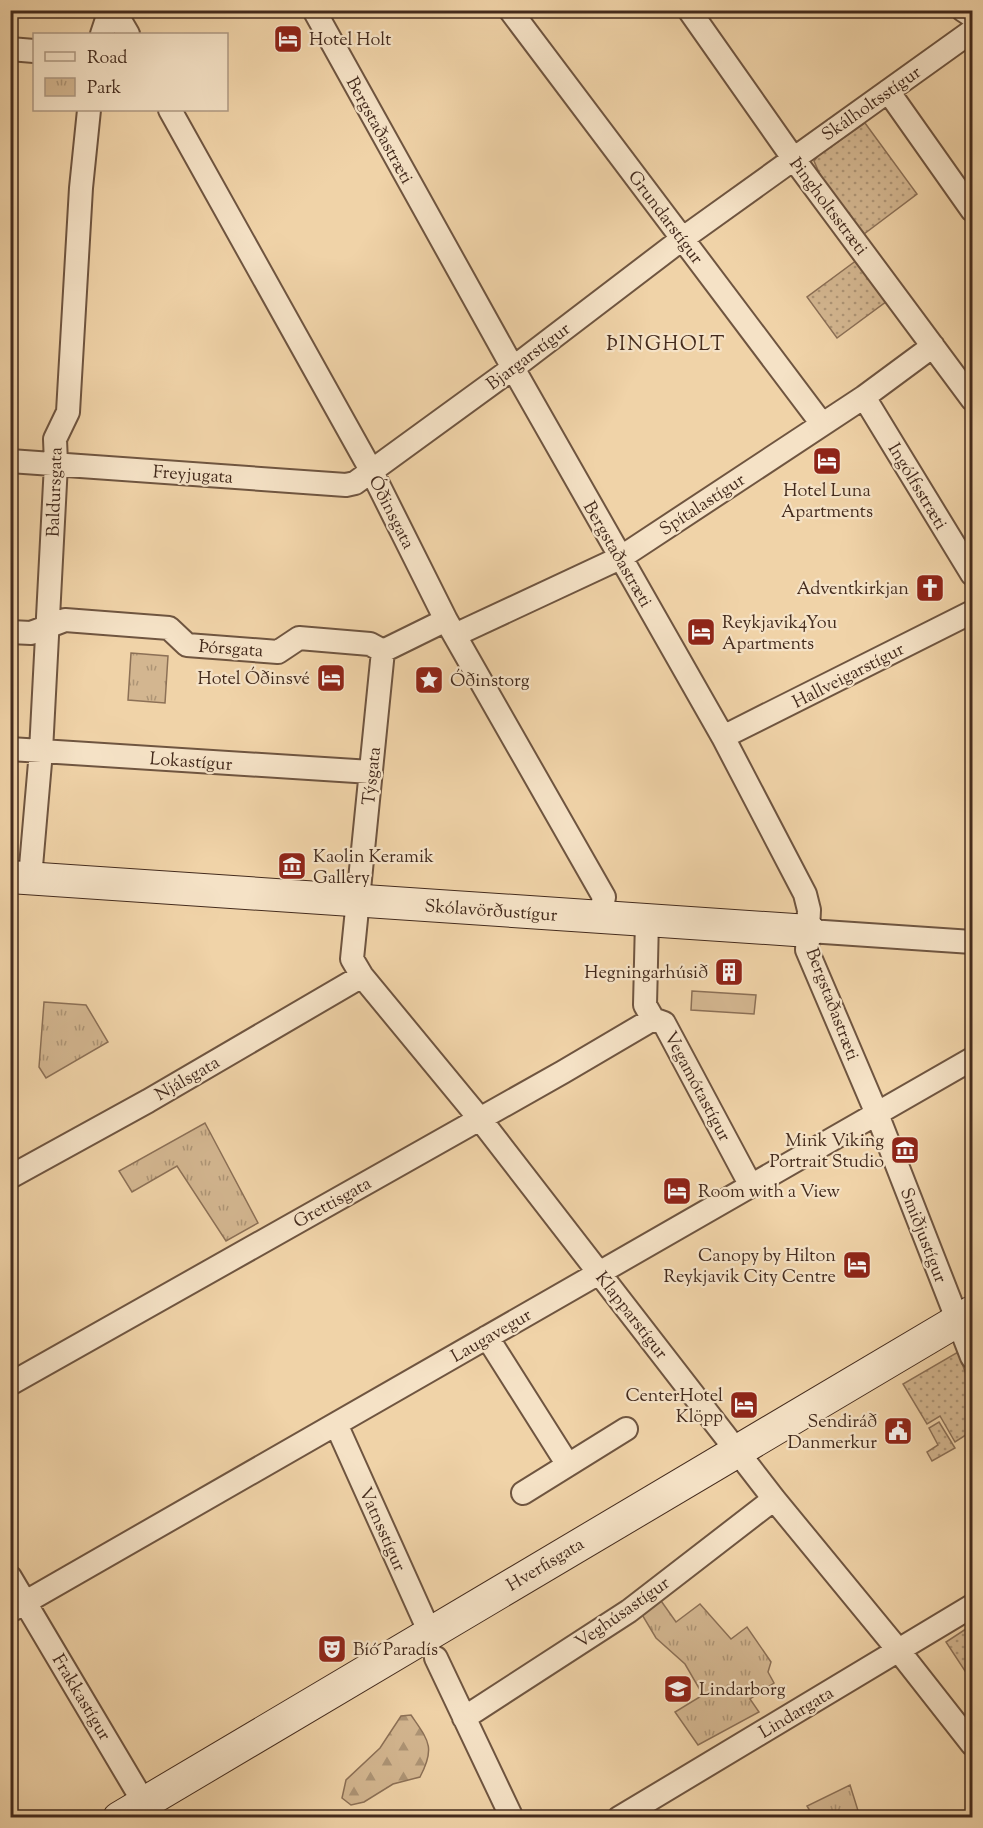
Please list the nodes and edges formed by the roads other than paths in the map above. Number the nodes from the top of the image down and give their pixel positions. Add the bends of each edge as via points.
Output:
1 (112, 10) edge
2 (314, 10) edge
3 (510, 10) edge
4 (688, 10) edge
5 (963, 10) edge
6 (972, 16) edge
7 (972, 31) edge
8 (102, 33) edge
9 (127, 33) edge
10 (10, 49) edge
11 (33, 51) edge
12 (888, 92) junction
13 (89, 111) edge
14 (171, 111) edge
15 (793, 158) junction
16 (972, 210) edge
17 (682, 239) junction
18 (933, 346) junction
19 (513, 368) junction
20 (864, 397) junction
21 (972, 399) edge
22 (822, 424) junction
23 (10, 461) edge
24 (56, 464) junction
25 (372, 472) junction
26 (620, 558) junction
27 (972, 574) edge
28 (972, 612) edge
29 (48, 627) junction
30 (450, 628) junction
31 (10, 632) edge
32 (383, 651) junction
33 (723, 737) junction
34 (10, 749) edge
35 (41, 751) junction
36 (371, 772) junction
37 (20, 878) edge
38 (357, 901) junction
39 (600, 917) junction
40 (647, 920) junction
41 (809, 931) junction
42 (972, 942) edge
43 (362, 976) junction
44 (653, 1019) junction
45 (972, 1059) edge
46 (877, 1114) junction
47 (480, 1119) junction
48 (10, 1177) edge
49 (751, 1186) junction
50 (599, 1273) junction
51 (966, 1316) edge
52 (487, 1337) junction
53 (972, 1357) edge
54 (10, 1384) edge
55 (336, 1424) junction
56 (626, 1429) dead end
57 (737, 1451) junction
58 (568, 1465) junction
59 (523, 1493) dead end
60 (774, 1499) junction
61 (10, 1577) edge
62 (18, 1606) edge
63 (972, 1606) edge
64 (433, 1645) junction
65 (899, 1651) junction
66 (464, 1718) junction
67 (972, 1744) edge
68 (139, 1812) edge
69 (512, 1818) edge
70 (619, 1818) edge

1 - 8 street
1 - 9 street
2 - 19 street, Bergstaðastræti
3 - 17 street, Grundarstígur
4 - 15 street, Þingholtsstræti
5 - 6 street
7 - 12 street, Skálholtsstígur
10 - 11 street
12 - 15 street, Skálholtsstígur
12 - 16 street
13 - 24 street, Baldursgata via 68,412 55,439
14 - 25 street, Óðinsgata
15 - 17 street, Skálholtsstígur
15 - 18 street, Þingholtsstræti
17 - 19 street, Bjargarstígur
17 - 22 street, Grundarstígur
18 - 20 street, Spítalastígur
18 - 21 street, Þingholtsstræti
19 - 25 street, Bjargarstígur
19 - 26 street, Bergstaðastræti
20 - 22 street, Spítalastígur
20 - 27 street, Ingólfsstræti
22 - 26 street, Spítalastígur
23 - 24 street, Freyjugata
24 - 25 street, Freyjugata via 345,485
24 - 29 street, Baldursgata
25 - 30 street, Óðinsgata
26 - 30 street, Spítalastígur
26 - 33 street, Bergstaðastræti
28 - 33 street, Hallveigarstígur
29 - 31 street, Þórsgata via 31,633
29 - 32 street, Þórsgata via 64,620 169,628 186,645 278,652 299,638 370,644
29 - 35 street, Baldursgata
30 - 32 street, Spítalastígur
30 - 39 street, Óðinsgata via 604,897
32 - 36 street, Týsgata
33 - 41 street, Bergstaðastræti via 805,894
34 - 35 street, Lokastígur
35 - 36 street, Lokastígur
35 - 37 street, Baldursgata
36 - 38 street, Týsgata
37 - 38 street, Skólavörðustígur
38 - 39 street, Skólavörðustígur
38 - 43 street, Klapparstígur via 352,959
39 - 40 street, Skólavörðustígur
40 - 41 street, Skólavörðustígur
40 - 44 street, Vegamótastígur via 645,1005
41 - 42 street, Skólavörðustígur
41 - 46 street, Bergstaðastræti via 807,950
43 - 47 street, Klapparstígur
43 - 48 street, Njálsgata
44 - 47 street, Grettisgata
44 - 49 street, Vegamótastígur via 664,1023
45 - 46 street, Laugavegur
46 - 49 street, Laugavegur
46 - 51 street, Smiðjustígur
47 - 50 street, Klapparstígur
47 - 54 street, Grettisgata
49 - 50 street, Laugavegur
50 - 52 street, Laugavegur
50 - 57 street, Klapparstígur
51 - 53 street, Smiðjustígur
51 - 57 street, Hverfisgata
52 - 55 street, Laugavegur
52 - 58 street
55 - 62 street, Laugavegur
55 - 64 street, Vatnsstígur
56 - 58 street
57 - 60 street, Klapparstígur
57 - 64 street, Hverfisgata
58 - 59 street
60 - 65 street, Klapparstígur
60 - 66 street, Veghúsastígur via 629,1611
61 - 62 street, Frakkastígur
62 - 68 street, Frakkastígur
63 - 65 street, Lindargata
64 - 66 street, Vatnsstígur
64 - 68 street, Hverfisgata
65 - 67 street, Klapparstígur
65 - 70 street, Lindargata
66 - 69 street, Vatnsstígur

